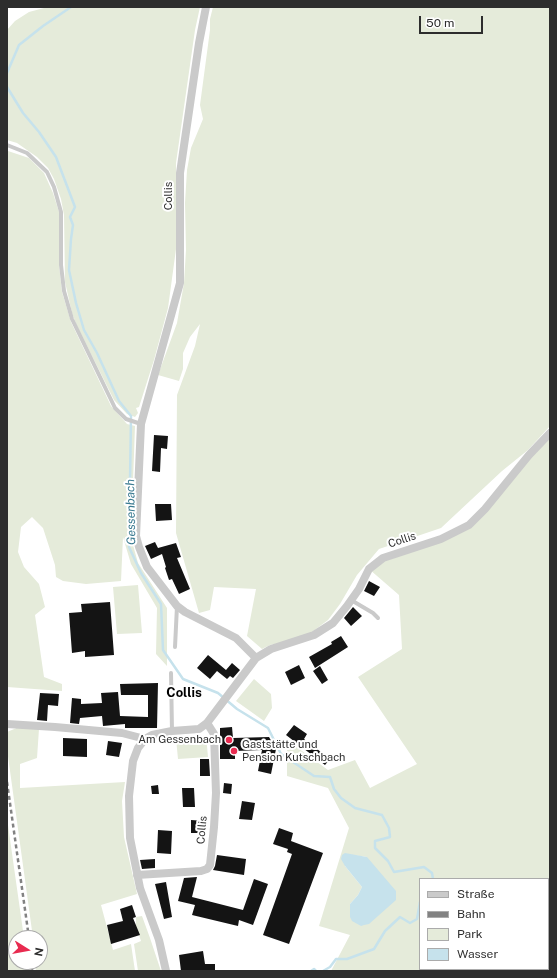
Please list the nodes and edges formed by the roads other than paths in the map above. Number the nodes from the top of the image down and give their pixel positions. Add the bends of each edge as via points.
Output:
1 (206, 7) edge
2 (7, 145) edge
3 (138, 423) junction
4 (550, 433) edge
5 (351, 600) junction
6 (177, 606) junction
7 (378, 618) dead end
8 (175, 647) dead end
9 (256, 658) junction
10 (171, 673) dead end
11 (207, 723) junction
12 (7, 724) edge
13 (172, 731) junction
14 (145, 739) junction
15 (137, 875) junction
16 (166, 971) edge

1 - 3 street, Collis via 180,173 180,283
2 - 3 lane via 28,153 47,172 61,212 61,265 64,291 72,320 115,408 126,419
3 - 6 street via 136,536 147,567
4 - 5 street, Collis via 469,525 441,539 383,558 369,569
5 - 7 lane
5 - 9 street, Collis via 333,623 314,635 271,649
6 - 8 lane
6 - 9 street via 236,638
9 - 11 street, Collis
10 - 13 lane
11 - 13 street via 199,729
11 - 15 street, Collis via 214,734 216,793 210,865 201,871
12 - 14 street via 122,733
13 - 14 street
14 - 15 street via 133,761 129,796 130,838
15 - 16 street via 159,940

